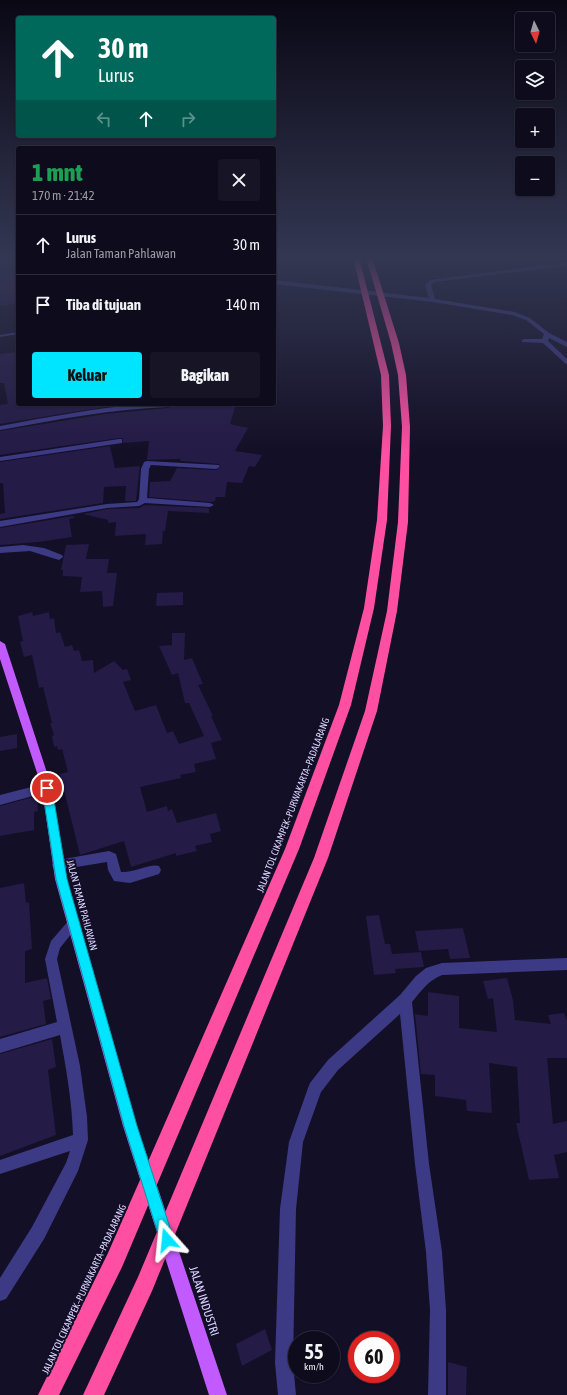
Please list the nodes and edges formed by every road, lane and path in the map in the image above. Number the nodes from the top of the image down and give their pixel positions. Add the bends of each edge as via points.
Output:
1 (372, 322) edge
2 (389, 322) edge
3 (532, 322) edge
4 (16, 333) edge
5 (547, 334) junction
6 (0, 336) edge
7 (545, 341) junction
8 (524, 342) dead end
9 (567, 345) edge
10 (567, 362) edge
11 (136, 406) edge
12 (0, 428) edge
13 (119, 441) dead end
14 (0, 459) edge
15 (216, 467) dead end
16 (143, 500) junction
17 (210, 505) dead end
18 (0, 524) edge
19 (0, 550) edge
20 (58, 558) dead end
21 (0, 644) edge
22 (3, 665) edge
23 (47, 788) junction
24 (0, 800) edge
25 (58, 866) junction
26 (155, 870) dead end
27 (74, 923) junction
28 (567, 964) edge
29 (405, 1000) junction
30 (64, 1027) junction
31 (0, 1046) edge
32 (130, 1126) joint
33 (81, 1140) junction
34 (0, 1167) edge
35 (0, 1293) edge
36 (48, 1395) edge
37 (93, 1395) edge
38 (218, 1395) edge
39 (287, 1395) edge
40 (437, 1395) edge

1 - 36 highway, JALAN TOL CIKAMPEK–PURWAKARTA–PADALARANG via 385,375 387,426 382,520 369,608 345,705 277,885 115,1260
2 - 37 highway via 402,375 406,427 403,522 392,611 371,711 321,858 145,1284
3 - 5 street
4 - 6 lane
5 - 7 street
5 - 9 street
7 - 8 street
7 - 10 street
11 - 12 street
13 - 14 street
15 - 16 street via 147,464
16 - 17 street
16 - 18 street via 139,504 107,506
19 - 20 street via 31,547
21 - 22 main road, JALAN TAMAN PAHLAWAN
22 - 23 main road, JALAN TAMAN PAHLAWAN
23 - 24 street
23 - 25 main road, JALAN TAMAN PAHLAWAN
25 - 26 street via 109,856 118,877 130,878
25 - 27 main road, JALAN TAMAN PAHLAWAN
27 - 30 street via 55,945 51,959
27 - 32 main road, JALAN TAMAN PAHLAWAN
28 - 29 street via 505,964 442,969 421,981
29 - 39 street via 333,1065 315,1088 296,1142 288,1209 284,1363
29 - 40 street via 434,1252 438,1310
30 - 31 street
30 - 33 street via 75,1080
32 - 38 main road, JALAN INDUSTRI
33 - 34 street
33 - 35 street via 73,1166 38,1233

